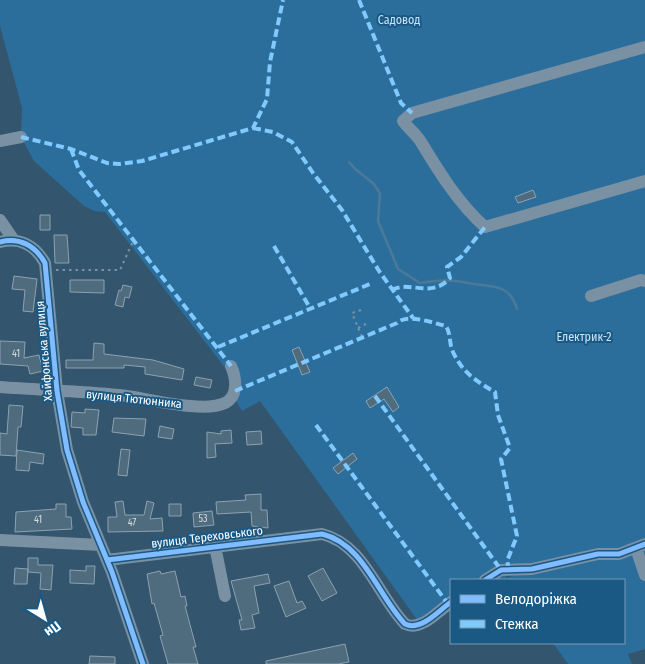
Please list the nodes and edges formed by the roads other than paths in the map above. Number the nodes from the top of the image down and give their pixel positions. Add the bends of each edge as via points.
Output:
1 (645, 47) edge
2 (21, 137) dead end
3 (0, 141) edge
4 (645, 181) edge
5 (0, 220) edge
6 (13, 239) junction
7 (0, 242) edge
8 (645, 281) edge
9 (590, 296) dead end
10 (231, 366) dead end
11 (0, 387) edge
12 (56, 391) junction
13 (0, 540) edge
14 (100, 545) junction
15 (215, 546) junction
16 (641, 546) edge
17 (107, 560) junction
18 (645, 575) edge
19 (487, 579) edge
20 (225, 596) dead end
21 (450, 603) edge
22 (143, 664) edge

1 - 4 street via 412,113 403,121 454,192 486,227
2 - 3 street
5 - 6 street
6 - 7 street
6 - 12 street, Хайфонська вулиця via 36,251 47,270
8 - 9 street
10 - 12 street, вулиця Тютюнника via 236,379 233,395 228,402 214,406
11 - 12 street, вулиця Тютюнника
12 - 14 street, Хайфонська вулиця via 74,474
13 - 14 street
14 - 17 street
15 - 17 street, вулиця Тереховського
15 - 20 street
15 - 21 street, вулиця Тереховського via 310,534 333,537 349,548 409,626 422,624
16 - 18 street
16 - 19 street via 619,554 598,554 532,569 501,570
17 - 22 street

